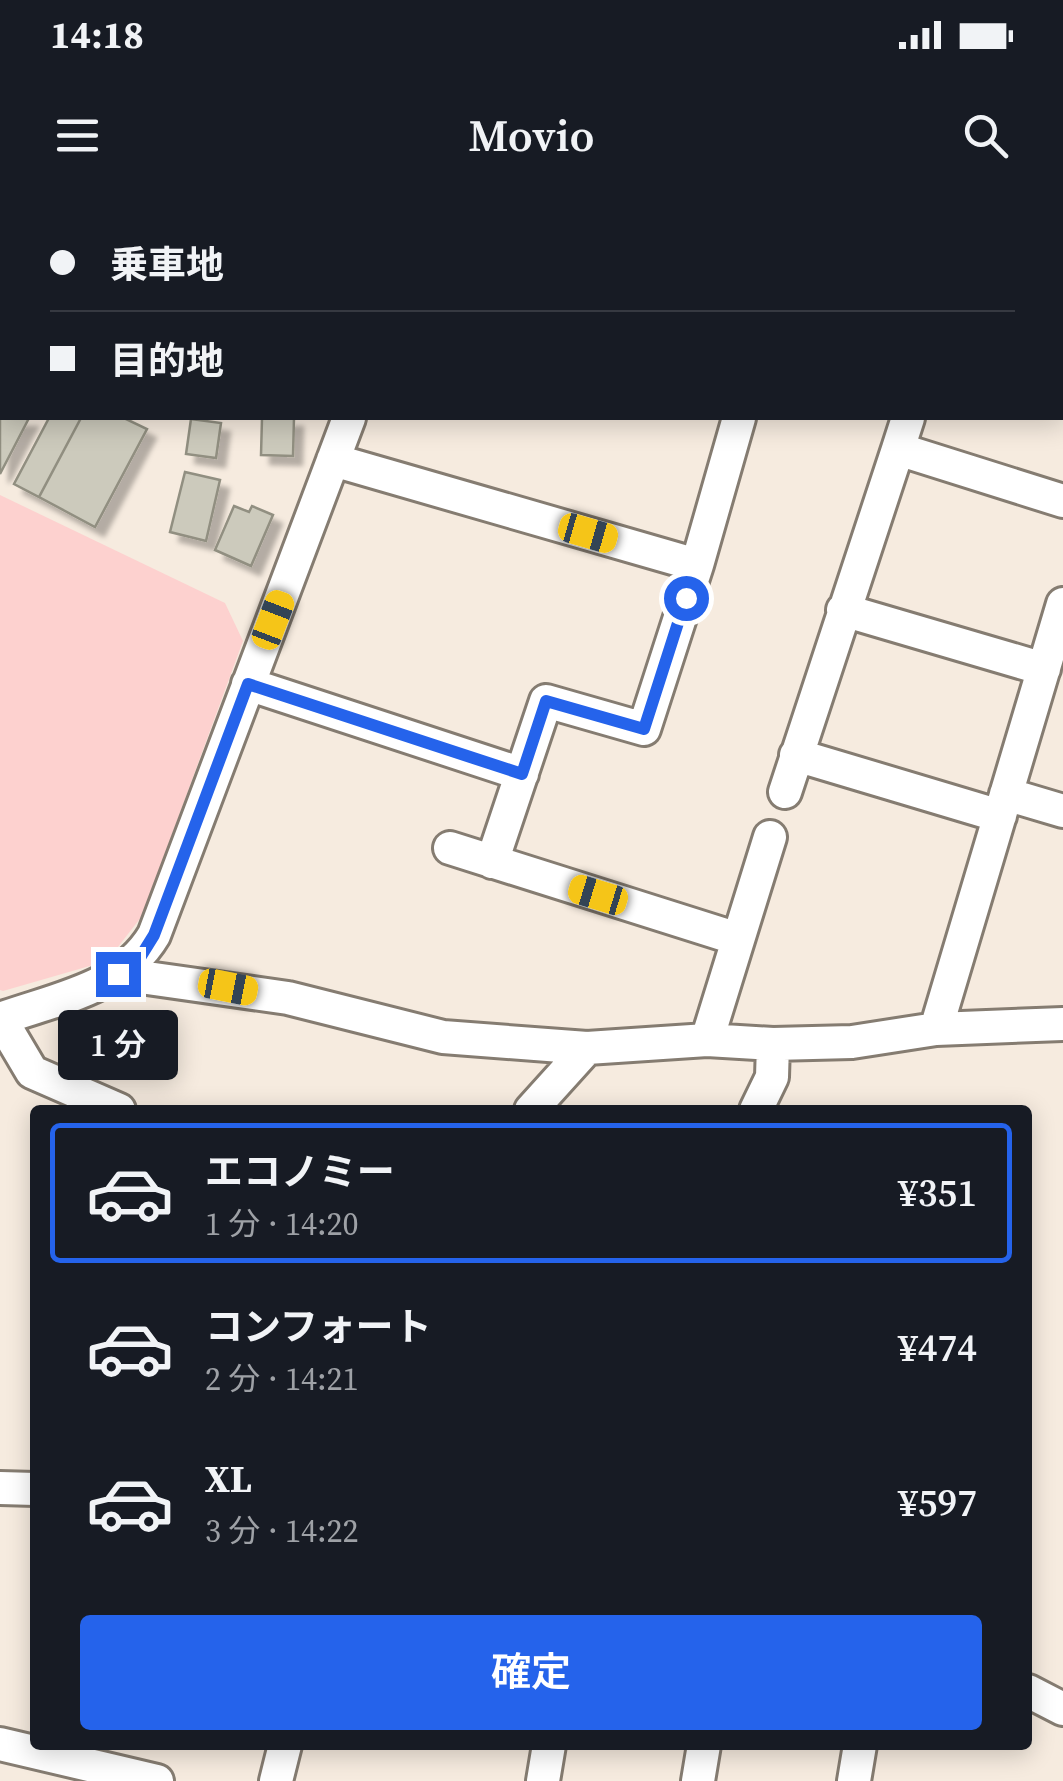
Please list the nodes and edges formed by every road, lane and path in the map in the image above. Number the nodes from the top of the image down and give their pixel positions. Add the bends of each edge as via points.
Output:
1 (348, 420) edge
2 (738, 420) edge
3 (903, 433) edge
4 (333, 460) junction
5 (1063, 501) edge
6 (697, 565) junction
7 (843, 610) junction
8 (1061, 621) edge
9 (1044, 670) junction
10 (248, 684) junction
11 (796, 755) junction
12 (522, 774) junction
13 (785, 792) dead end
14 (1003, 805) junction
15 (1063, 811) edge
16 (770, 837) dead end
17 (450, 848) dead end
18 (492, 862) junction
19 (738, 939) junction
20 (118, 974) junction
21 (0, 1019) edge
22 (1063, 1024) edge
23 (936, 1029) junction
24 (707, 1040) junction
25 (774, 1044) junction
26 (587, 1048) junction
27 (108, 1105) edge
28 (536, 1105) edge
29 (758, 1105) edge
30 (0, 1488) edge
31 (30, 1489) edge
32 (1032, 1693) edge
33 (1063, 1709) edge
34 (0, 1744) edge
35 (30, 1747) edge
36 (283, 1750) edge
37 (548, 1750) edge
38 (703, 1750) edge
39 (859, 1750) edge
40 (70, 1752) edge
41 (158, 1781) edge
42 (276, 1781) edge
43 (543, 1781) edge
44 (698, 1781) edge
45 (854, 1781) edge

1 - 4 street
2 - 6 street
3 - 5 street
3 - 7 street
4 - 6 street
4 - 10 street
6 - 12 street via 644,729 546,701
7 - 9 street
7 - 11 street
8 - 9 street
9 - 14 street
10 - 12 street
10 - 20 street via 154,935
11 - 13 street
11 - 14 street
12 - 18 street
14 - 15 street
14 - 23 street
16 - 19 street
17 - 18 street
18 - 19 street
19 - 24 street
20 - 21 street
20 - 26 street via 288,998 444,1037
21 - 27 street via 32,1072
22 - 23 street
23 - 25 street via 852,1042
24 - 25 street
24 - 26 street
25 - 29 street via 772,1077
26 - 28 street
30 - 31 street
32 - 33 street
34 - 35 street
36 - 42 street
37 - 43 street
38 - 44 street
39 - 45 street
40 - 41 street

